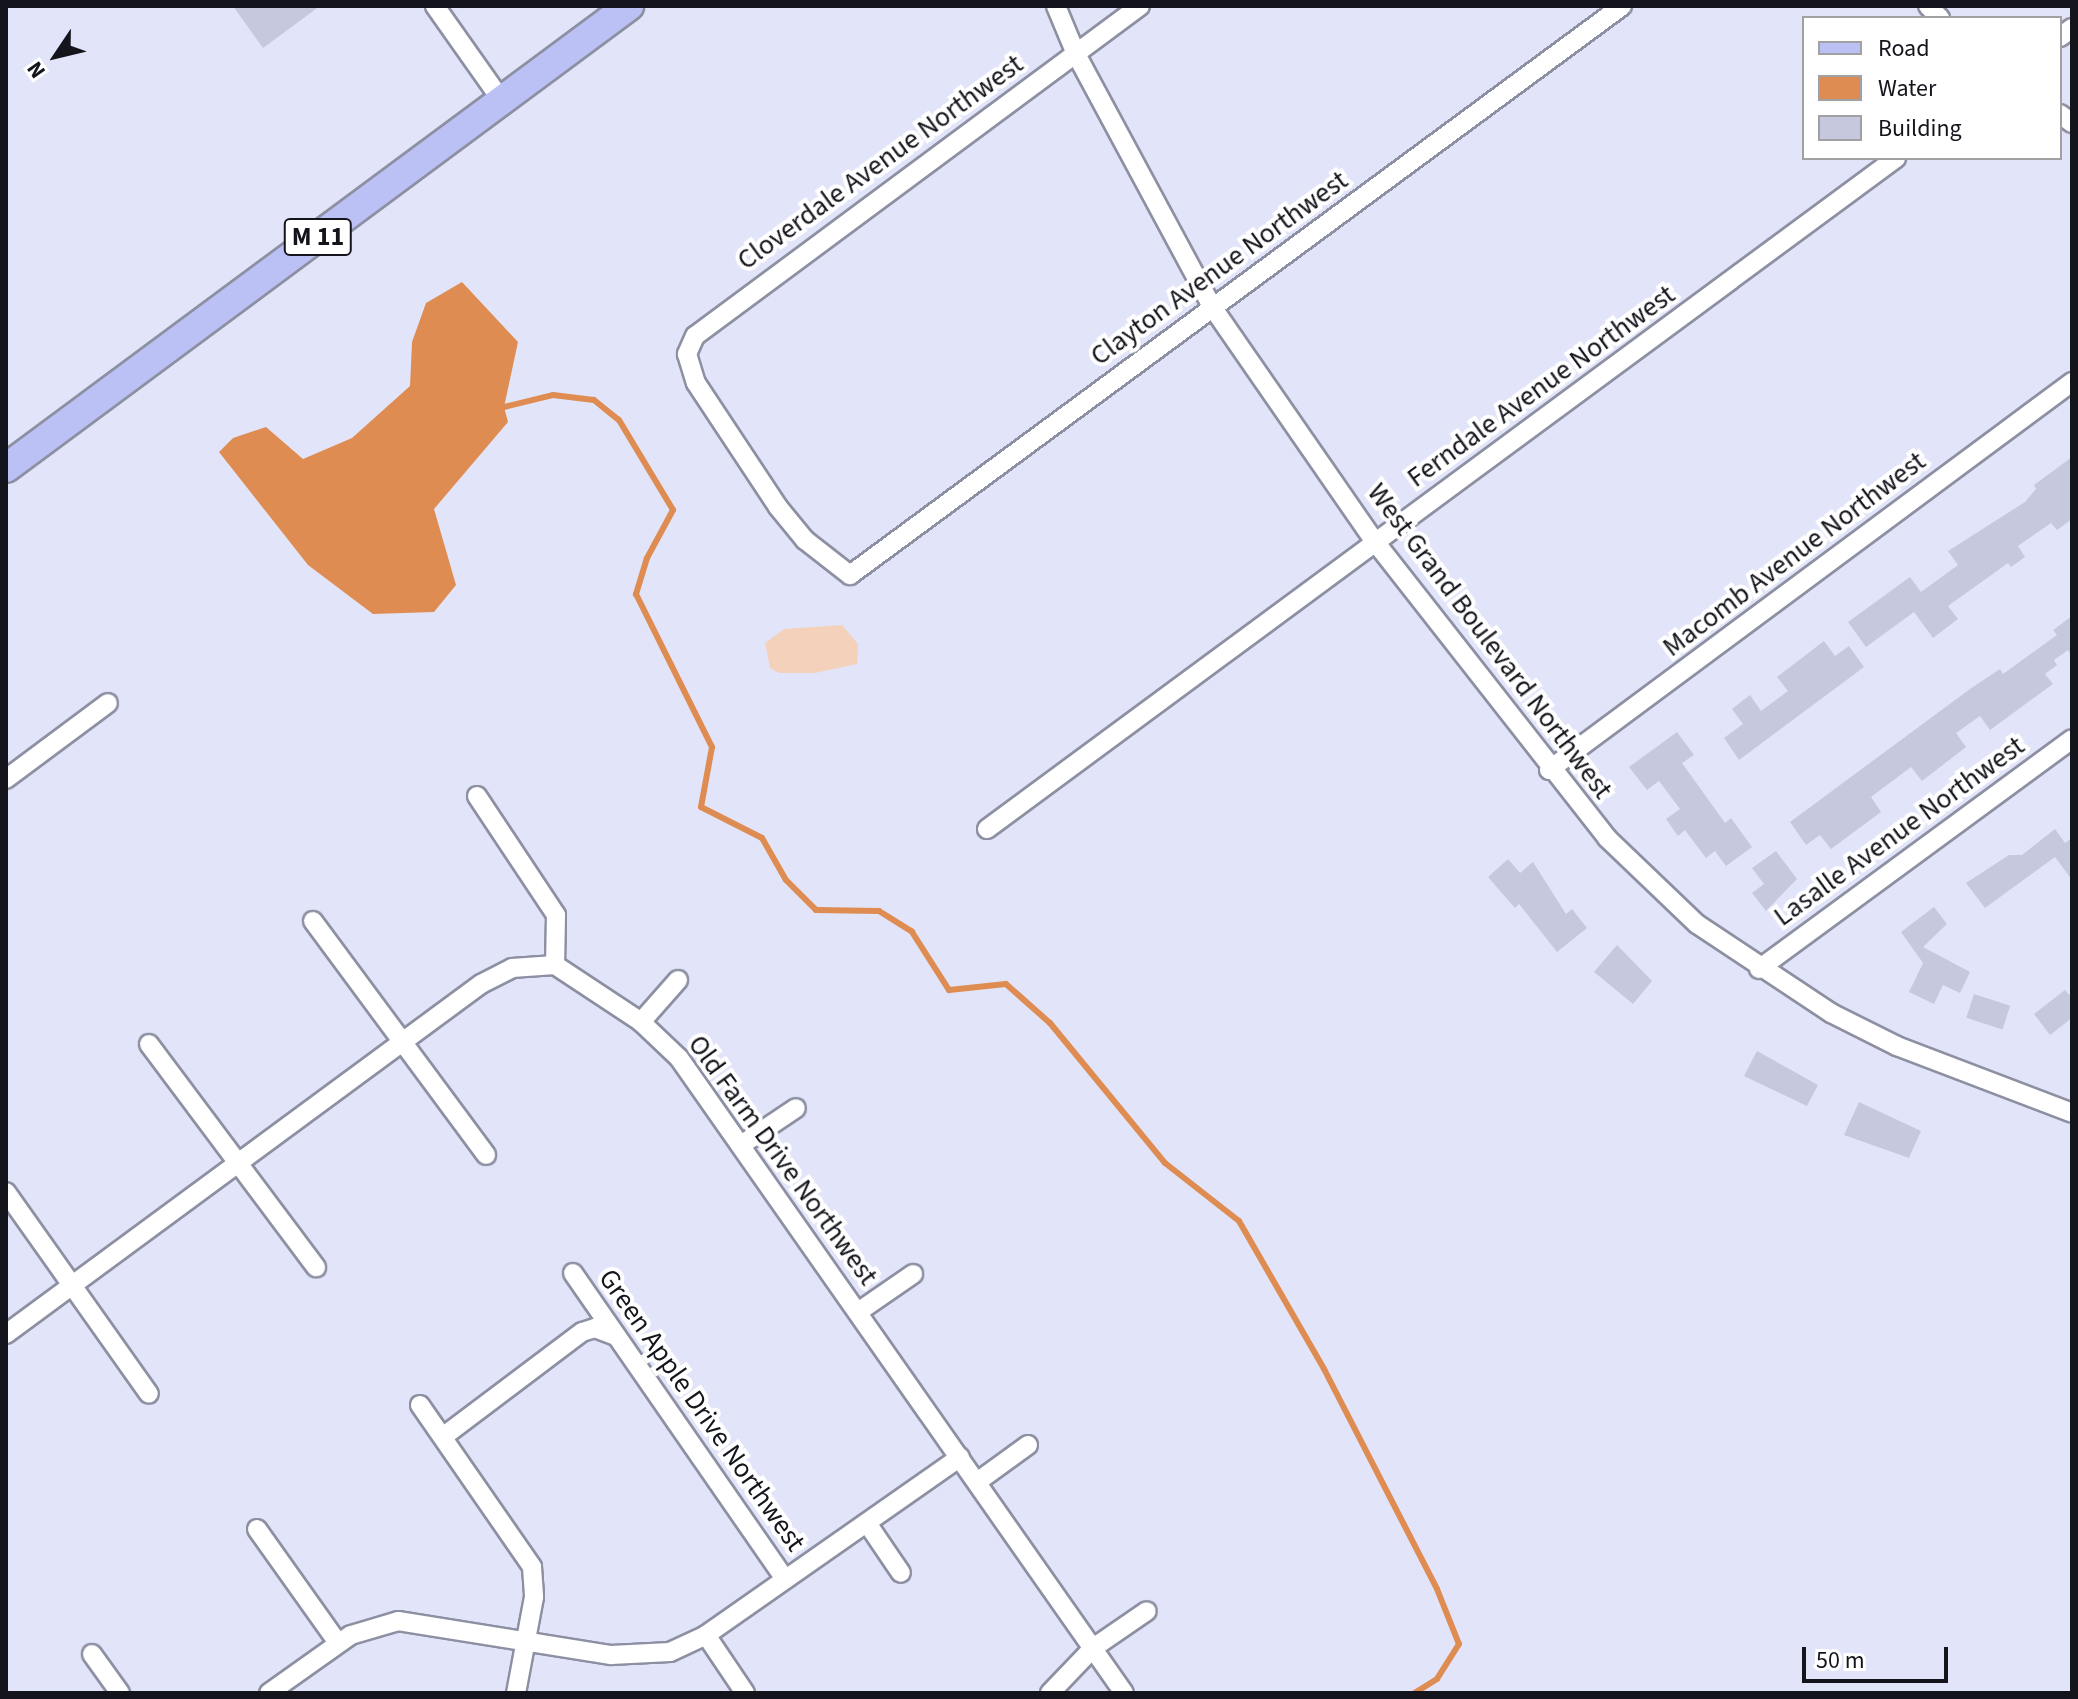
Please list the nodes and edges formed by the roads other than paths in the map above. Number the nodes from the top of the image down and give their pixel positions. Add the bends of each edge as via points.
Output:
1 (435, 6) edge
2 (629, 6) edge
3 (1056, 6) edge
4 (1140, 6) edge
5 (1622, 6) edge
6 (1076, 54) junction
7 (502, 101) junction
8 (1893, 160) edge
9 (1213, 308) junction
10 (2072, 382) edge
11 (6, 468) edge
12 (1376, 543) junction
13 (850, 575) joint
14 (108, 703) dead end
15 (2072, 739) edge
16 (1549, 770) junction
17 (6, 779) edge
18 (477, 796) dead end
19 (987, 829) dead end
20 (313, 921) dead end
21 (555, 965) junction
22 (1759, 969) junction
23 (678, 980) dead end
24 (641, 1022) junction
25 (402, 1042) junction
26 (149, 1044) dead end
27 (796, 1108) dead end
28 (2072, 1112) edge
29 (741, 1145) junction
30 (486, 1155) dead end
31 (238, 1162) junction
32 (6, 1192) edge
33 (316, 1267) dead end
34 (573, 1273) dead end
35 (913, 1274) dead end
36 (73, 1283) junction
37 (858, 1312) junction
38 (6, 1334) edge
39 (616, 1336) junction
40 (149, 1394) dead end
41 (420, 1405) dead end
42 (444, 1436) junction
43 (1028, 1445) dead end
44 (960, 1457) junction
45 (977, 1482) junction
46 (867, 1523) junction
47 (257, 1529) dead end
48 (901, 1573) dead end
49 (785, 1579) junction
50 (1147, 1611) dead end
51 (706, 1635) junction
52 (526, 1639) junction
53 (338, 1643) junction
54 (1093, 1648) junction
55 (92, 1654) dead end
56 (120, 1693) edge
57 (269, 1693) edge
58 (516, 1693) edge
59 (745, 1693) edge
60 (1050, 1693) edge
61 (1124, 1693) edge

1 - 7 street
2 - 7 main road, M 11
3 - 6 street, West Grand Boulevard Northwest
4 - 6 street, Cloverdale Avenue Northwest
5 - 9 street, Clayton Avenue Northwest
6 - 9 street, West Grand Boulevard Northwest
6 - 13 street, Cloverdale Avenue Northwest via 713,319 695,336 687,354 696,383 778,507 805,540
7 - 11 main road, M 11
8 - 12 street, Ferndale Avenue Northwest
9 - 12 street, West Grand Boulevard Northwest
9 - 13 street, Clayton Avenue Northwest
10 - 16 street, Macomb Avenue Northwest
12 - 16 street, West Grand Boulevard Northwest
12 - 19 street, Ferndale Avenue Northwest
14 - 17 street
15 - 22 street, Lasalle Avenue Northwest
16 - 22 street, West Grand Boulevard Northwest via 1654,887
18 - 21 street via 556,915
20 - 25 street
21 - 24 street, Old Farm Drive Northwest
21 - 25 street via 531,965 496,976
22 - 28 street, West Grand Boulevard Northwest via 1897,1046
23 - 24 street
24 - 29 street, Old Farm Drive Northwest via 679,1058
25 - 30 street
25 - 31 street
26 - 31 street
27 - 29 street
29 - 37 street, Old Farm Drive Northwest
31 - 33 street
31 - 36 street
32 - 36 street
34 - 39 street, Green Apple Drive Northwest
35 - 37 street
36 - 38 street
36 - 40 street
37 - 44 street, Old Farm Drive Northwest
39 - 42 street via 601,1328 582,1332
39 - 49 street, Green Apple Drive Northwest
41 - 42 street
42 - 52 street via 532,1567 536,1587
43 - 45 street
44 - 45 street, Old Farm Drive Northwest
44 - 46 street
45 - 54 street, Old Farm Drive Northwest
46 - 48 street
46 - 49 street
47 - 53 street
49 - 51 street
50 - 54 street
51 - 52 street via 670,1652 638,1657
51 - 59 street
52 - 53 street via 411,1621 373,1626
52 - 58 street
53 - 57 street
54 - 60 street
54 - 61 street, Old Farm Drive Northwest
55 - 56 street

